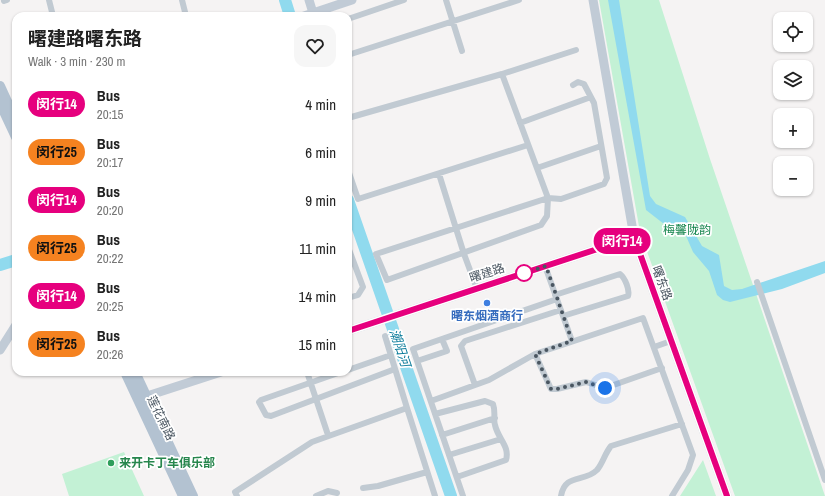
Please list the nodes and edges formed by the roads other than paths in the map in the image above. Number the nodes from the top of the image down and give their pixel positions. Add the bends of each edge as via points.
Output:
1 (49, 0) edge
2 (182, 0) edge
3 (309, 0) edge
4 (352, 0) edge
5 (404, 0) edge
6 (446, 0) edge
7 (519, 0) edge
8 (593, 0) edge
9 (52, 12) edge
10 (185, 12) edge
11 (313, 12) edge
12 (316, 12) edge
13 (352, 18) edge
14 (452, 22) junction
15 (576, 50) dead end
16 (462, 51) dead end
17 (352, 54) edge
18 (502, 74) junction
19 (573, 85) dead end
20 (0, 86) edge
21 (591, 97) junction
22 (0, 103) edge
23 (10, 115) edge
24 (352, 117) edge
25 (520, 123) junction
26 (528, 145) junction
27 (601, 146) junction
28 (537, 168) junction
29 (439, 174) junction
30 (352, 182) edge
31 (548, 198) junction
32 (456, 228) junction
33 (634, 237) junction
34 (464, 254) junction
35 (352, 260) edge
36 (546, 266) junction
37 (757, 282) dead end
38 (477, 288) junction
39 (352, 297) edge
40 (556, 297) junction
41 (562, 313) junction
42 (352, 330) edge
43 (12, 332) edge
44 (385, 336) dead end
45 (442, 339) junction
46 (572, 341) junction
47 (671, 341) junction
48 (654, 347) junction
49 (0, 350) edge
50 (535, 354) junction
51 (391, 356) junction
52 (417, 361) junction
53 (662, 368) junction
54 (352, 369) edge
55 (395, 369) junction
56 (128, 376) edge
57 (137, 376) edge
58 (209, 376) edge
59 (308, 376) edge
60 (329, 376) edge
61 (310, 382) junction
62 (475, 385) junction
63 (142, 398) junction
64 (316, 398) junction
65 (431, 401) junction
66 (407, 408) junction
67 (436, 414) junction
68 (495, 418) junction
69 (682, 424) junction
70 (328, 435) junction
71 (442, 435) junction
72 (502, 439) junction
73 (449, 455) junction
74 (428, 472) junction
75 (457, 477) junction
76 (825, 480) edge
77 (363, 488) dead end
78 (338, 493) dead end
79 (183, 496) edge
80 (193, 496) edge
81 (237, 496) edge
82 (316, 496) edge
83 (435, 496) edge
84 (464, 496) edge
85 (562, 496) edge
86 (672, 496) edge
87 (727, 496) edge

1 - 9 street
2 - 10 street
3 - 11 street
4 - 12 street
5 - 13 street
6 - 14 street
7 - 14 street
8 - 33 street, 曙东路
14 - 16 street
14 - 17 street
15 - 18 street
18 - 24 street
18 - 25 street
19 - 21 street via 578,82 584,84
20 - 23 main road
21 - 25 street
21 - 27 street
22 - 23 main road
25 - 26 street
26 - 28 street
26 - 29 street
27 - 28 street
27 - 31 street via 607,178 604,184 561,199
28 - 31 street
29 - 30 street via 358,199
29 - 32 street
31 - 32 street
31 - 34 street via 547,216 541,225
32 - 34 street
32 - 34 street via 376,254 387,280
33 - 36 street, 曙建路
33 - 47 street, 曙东路
34 - 38 street
35 - 39 street via 362,287 358,295
36 - 38 street, 曙建路
36 - 40 street
37 - 76 street
38 - 42 street, 曙建路
40 - 41 street
40 - 41 street via 620,274 629,292 628,296
40 - 45 street
41 - 46 street
41 - 62 street via 465,342 461,346
43 - 49 street
44 - 51 street
45 - 52 street via 413,349
45 - 52 street via 447,351
46 - 48 street via 643,318
46 - 50 street
47 - 48 street
47 - 87 street, 曙东路
48 - 53 street
50 - 53 street via 551,389 586,382 605,388
50 - 62 street
51 - 54 street
51 - 55 street
52 - 65 street
53 - 69 street
55 - 64 street
55 - 66 street
56 - 63 main road, 莲花南路
57 - 63 main road, 莲花南路
58 - 63 street
59 - 61 street
60 - 61 street
61 - 64 street
61 - 64 street via 259,402 266,415 270,416
62 - 65 street
63 - 79 main road, 莲花南路
63 - 80 main road, 莲花南路
64 - 70 street
65 - 67 street
66 - 70 street
66 - 74 street
67 - 68 street via 485,401 493,404
67 - 71 street
68 - 71 street
68 - 72 street via 494,423
69 - 85 street via 611,446 597,470 569,481 563,489
69 - 86 street via 691,448 692,462
70 - 81 street via 312,442 236,492
71 - 73 street
72 - 73 street
72 - 75 street via 508,450 506,460
73 - 75 street
74 - 77 street
74 - 83 street
75 - 84 street
78 - 82 street via 328,491

